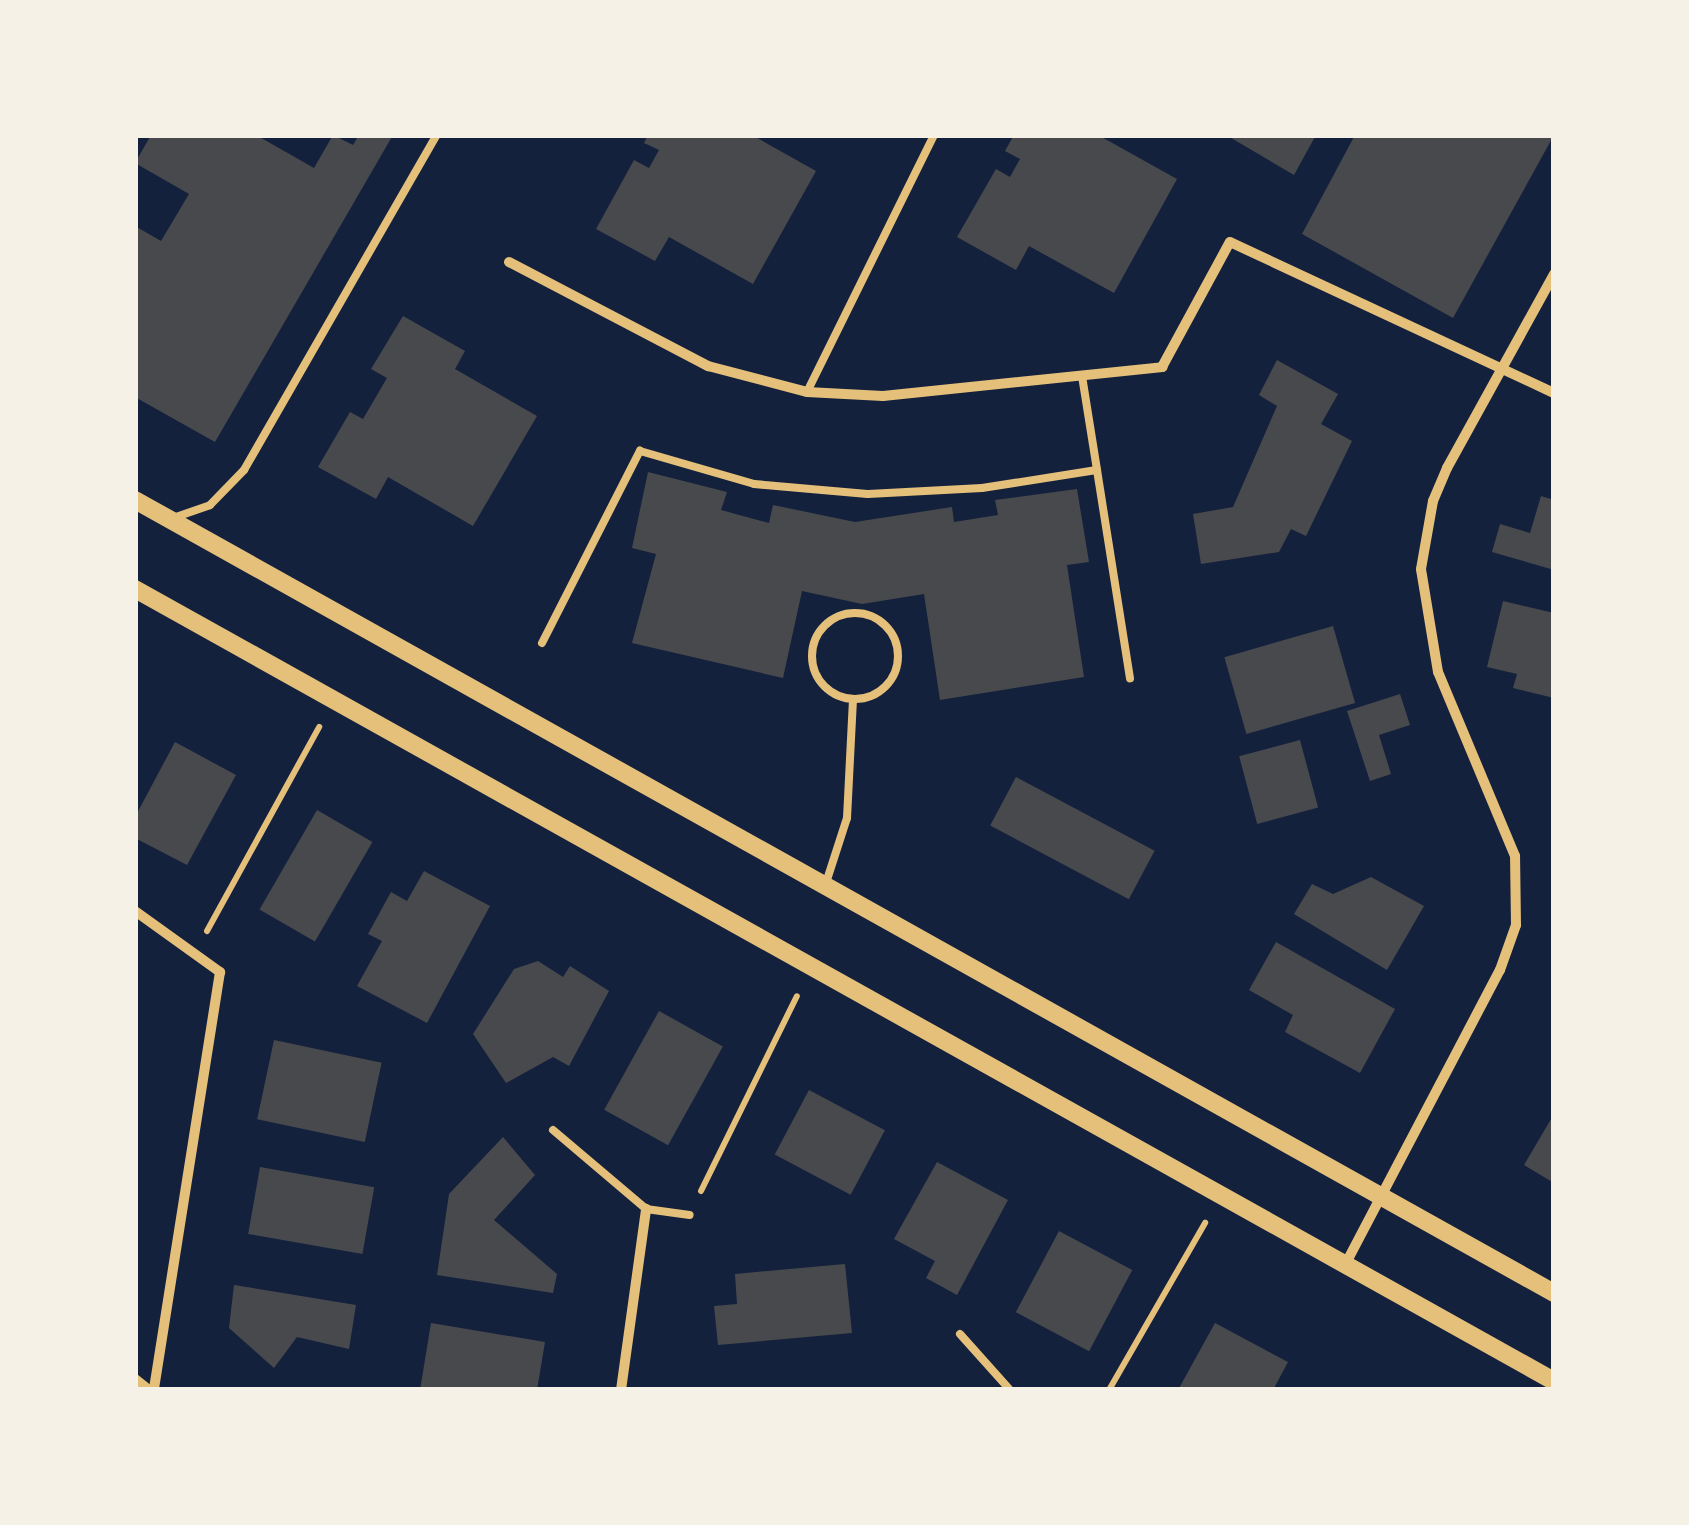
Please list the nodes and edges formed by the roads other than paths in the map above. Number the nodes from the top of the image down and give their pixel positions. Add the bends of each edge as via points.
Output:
1 (437, 135) edge
2 (934, 135) edge
3 (509, 262) dead end
4 (1554, 274) edge
5 (1501, 366) junction
6 (1082, 376) junction
7 (807, 392) junction
8 (1554, 393) edge
9 (1096, 470) junction
10 (135, 500) edge
11 (169, 519) junction
12 (135, 589) edge
13 (542, 643) dead end
14 (1130, 678) dead end
15 (853, 700) junction
16 (825, 886) junction
17 (135, 911) edge
18 (553, 1130) dead end
19 (1382, 1196) junction
20 (646, 1209) junction
21 (690, 1215) road end
22 (1345, 1265) junction
23 (1554, 1293) edge
24 (960, 1334) dead end
25 (135, 1379) edge
26 (1554, 1381) edge
27 (151, 1390) edge
28 (621, 1390) edge
29 (1010, 1390) edge

1 - 11 lane via 244,470 210,505
2 - 7 lane
3 - 7 street via 708,366
4 - 5 street
5 - 6 street via 1230,242 1162,367
5 - 8 street
5 - 19 street via 1433,502 1422,586 1438,672 1504,821 1519,902 1500,970
6 - 7 street via 928,394
6 - 9 lane
9 - 13 lane via 982,488 849,494 754,484 640,452
9 - 14 lane
10 - 11 street
11 - 16 street
12 - 22 street
15 - 15 lane via 884,688 898,658 887,627 848,614 826,625 812,654 824,686
15 - 16 lane via 847,818
16 - 19 street
17 - 27 street via 220,972
18 - 20 lane
19 - 22 street
19 - 23 street
20 - 21 lane
20 - 28 street
22 - 26 street
24 - 29 lane
25 - 27 street

